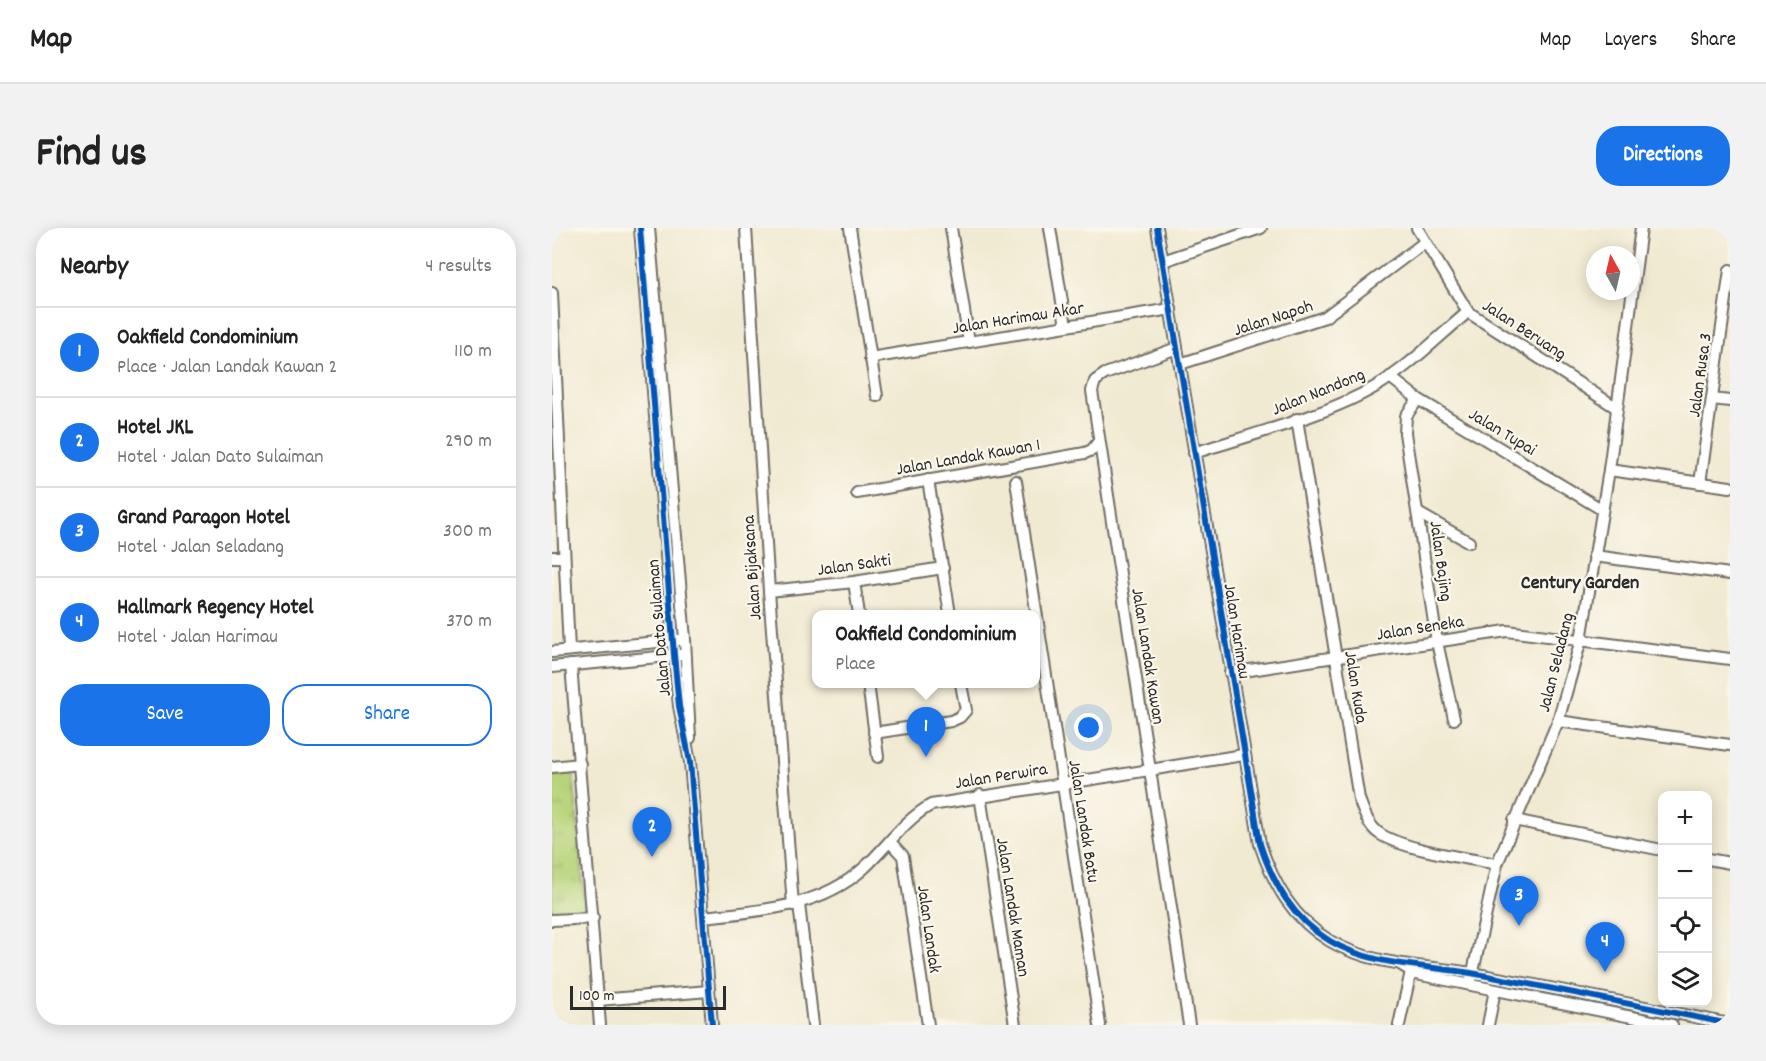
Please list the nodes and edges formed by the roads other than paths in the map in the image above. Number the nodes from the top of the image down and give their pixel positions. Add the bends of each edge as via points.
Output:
1 (640, 228) edge
2 (649, 228) edge
3 (746, 228) edge
4 (850, 228) edge
5 (951, 228) edge
6 (1050, 228) edge
7 (1157, 228) edge
8 (1261, 228) edge
9 (1417, 228) edge
10 (1641, 228) edge
11 (1425, 242) junction
12 (1163, 261) junction
13 (1730, 270) edge
14 (552, 293) edge
15 (1171, 309) junction
16 (1468, 312) junction
17 (1066, 326) junction
18 (969, 342) junction
19 (1177, 348) junction
20 (870, 358) junction
21 (1180, 364) junction
22 (1390, 378) junction
23 (554, 382) edge
24 (877, 396) dead end
25 (1418, 399) junction
26 (1712, 399) junction
27 (1730, 401) edge
28 (1617, 408) junction
29 (1297, 419) junction
30 (1099, 441) junction
31 (1085, 453) junction
32 (1194, 453) junction
33 (1102, 462) junction
34 (1609, 470) junction
35 (556, 473) edge
36 (928, 480) junction
37 (1016, 481) dead end
38 (1700, 483) junction
39 (1730, 487) edge
40 (857, 493) dead end
41 (1601, 509) junction
42 (1418, 513) junction
43 (1469, 542) dead end
44 (1594, 556) junction
45 (552, 557) edge
46 (564, 557) junction
47 (943, 568) junction
48 (1730, 574) edge
49 (854, 582) junction
50 (769, 591) junction
51 (858, 610) edge
52 (949, 610) edge
53 (1036, 610) edge
54 (1040, 635) edge
55 (685, 639) junction
56 (1581, 640) junction
57 (673, 641) junction
58 (1437, 642) junction
59 (569, 650) junction
60 (552, 652) edge
61 (686, 654) junction
62 (674, 655) junction
63 (1336, 657) junction
64 (1730, 659) edge
65 (571, 665) junction
66 (552, 667) edge
67 (1230, 673) junction
68 (868, 688) edge
69 (962, 688) edge
70 (1454, 719) dead end
71 (1558, 722) junction
72 (874, 733) junction
73 (1730, 745) edge
74 (1243, 755) junction
75 (878, 757) dead end
76 (690, 762) junction
77 (580, 764) junction
78 (552, 767) edge
79 (1150, 770) junction
80 (1063, 782) junction
81 (980, 795) junction
82 (1514, 820) junction
83 (891, 843) junction
84 (1658, 849) edge
85 (1712, 860) edge
86 (1730, 863) edge
87 (1497, 864) junction
88 (796, 904) junction
89 (703, 917) junction
90 (593, 918) junction
91 (552, 920) edge
92 (1411, 968) junction
93 (1472, 974) junction
94 (1470, 985) junction
95 (1495, 990) junction
96 (709, 991) junction
97 (598, 1000) junction
98 (1730, 1024) edge
99 (600, 1025) edge
100 (712, 1025) edge
101 (813, 1025) edge
102 (928, 1025) edge
103 (1015, 1025) edge
104 (1100, 1025) edge
105 (1189, 1025) edge
106 (1399, 1025) edge
107 (1488, 1025) edge
108 (1672, 1025) edge

1 - 57 street, Jalan Dato Sulaiman
2 - 55 street, Jalan Dato Sulaiman
3 - 50 street, Jalan Bijaksana
4 - 20 street
5 - 18 street
6 - 17 street
7 - 12 street, Jalan Harimau
8 - 12 street
9 - 11 street, Jalan Beruang
10 - 28 street, Jalan Seladang
11 - 16 street, Jalan Beruang
11 - 21 street, Jalan Napoh via 1325,317
12 - 15 street, Jalan Harimau
13 - 26 street, Jalan Rusa 3
14 - 23 street
15 - 17 street, Jalan Harimau Akar
15 - 19 street, Jalan Harimau
16 - 22 street, Jalan Nandong
16 - 28 street, Jalan Beruang
17 - 18 street, Jalan Harimau Akar
18 - 20 street, Jalan Harimau Akar
19 - 21 street, Jalan Harimau
19 - 30 street, Jalan Landak Kawan via 1095,381 1092,391
20 - 24 street
21 - 32 street, Jalan Harimau
22 - 25 street, Jalan Tupai
22 - 29 street, Jalan Nandong via 1365,393
23 - 35 street
25 - 41 street, Jalan Tupai
25 - 42 street, Jalan Bajing via 1404,423
26 - 27 street
26 - 38 street, Jalan Rusa 3
28 - 34 street, Jalan Seladang
29 - 32 street, Jalan Nandong
29 - 63 street, Jalan Kuda
30 - 31 street
30 - 33 street, Jalan Landak Kawan
31 - 33 street
31 - 36 street, Jalan Landak Kawan 1
32 - 67 street, Jalan Harimau
33 - 79 street, Jalan Landak Kawan
34 - 38 street
34 - 41 street, Jalan Seladang
35 - 46 street
36 - 40 street, Jalan Landak Kawan 1
36 - 47 street
37 - 53 street, Jalan Landak Batu
38 - 39 street
41 - 44 street, Jalan Seladang
42 - 43 street, Jalan Bajing
42 - 58 street, Jalan Bajing
44 - 48 street
44 - 56 street, Jalan Seladang
45 - 46 street
46 - 59 street
47 - 49 street, Jalan Sakti
47 - 52 street
49 - 50 street, Jalan Sakti
49 - 51 street
50 - 88 street, Jalan Bijaksana
54 - 80 street, Jalan Landak Batu
55 - 57 street
55 - 61 street, Jalan Dato Sulaiman
56 - 58 street, Jalan Seneka via 1507,631
56 - 64 street, Jalan Seneka
56 - 71 street, Jalan Seladang
57 - 59 street
57 - 62 street, Jalan Dato Sulaiman
58 - 63 street, Jalan Seneka
58 - 70 street, Jalan Bajing
59 - 60 street
61 - 62 street
61 - 76 street, Jalan Dato Sulaiman via 691,705
62 - 65 street
62 - 76 street, Jalan Dato Sulaiman
63 - 67 street, Jalan Seneka
63 - 87 street, Jalan Kuda via 1359,799 1370,823 1396,842
65 - 66 street
65 - 77 street
67 - 74 street, Jalan Harimau
68 - 72 street
69 - 72 street via 966,710 960,717
71 - 73 street
71 - 82 street, Jalan Seladang
72 - 75 street
74 - 79 street, Jalan Perwira
74 - 92 street, Jalan Harimau via 1260,844 1268,869 1291,907 1331,941
76 - 89 street, Jalan Dato Sulaiman
77 - 78 street
77 - 90 street
79 - 80 street, Jalan Perwira
79 - 105 street, Jalan Landak Kawan
80 - 81 street, Jalan Perwira
80 - 104 street, Jalan Landak Batu
81 - 83 street, Jalan Perwira via 931,804 907,822
81 - 103 street, Jalan Landak Maman
82 - 84 street
82 - 87 street, Jalan Seladang
83 - 88 street, Jalan Perwira via 831,891
83 - 102 street, Jalan Landak via 903,856
85 - 86 street
87 - 93 street, Jalan Seladang
88 - 89 street, Jalan Perwira
88 - 101 street
89 - 96 street, Jalan Dato Sulaiman
90 - 91 street
90 - 97 street
92 - 93 street, Jalan Harimau
92 - 94 street, Jalan Harimau
92 - 106 street
93 - 94 street, Jalan Seladang
93 - 98 street, Jalan Harimau
94 - 95 street, Jalan Harimau
95 - 107 street
95 - 108 street, Jalan Harimau
96 - 97 street
96 - 100 street, Jalan Dato Sulaiman
97 - 99 street

